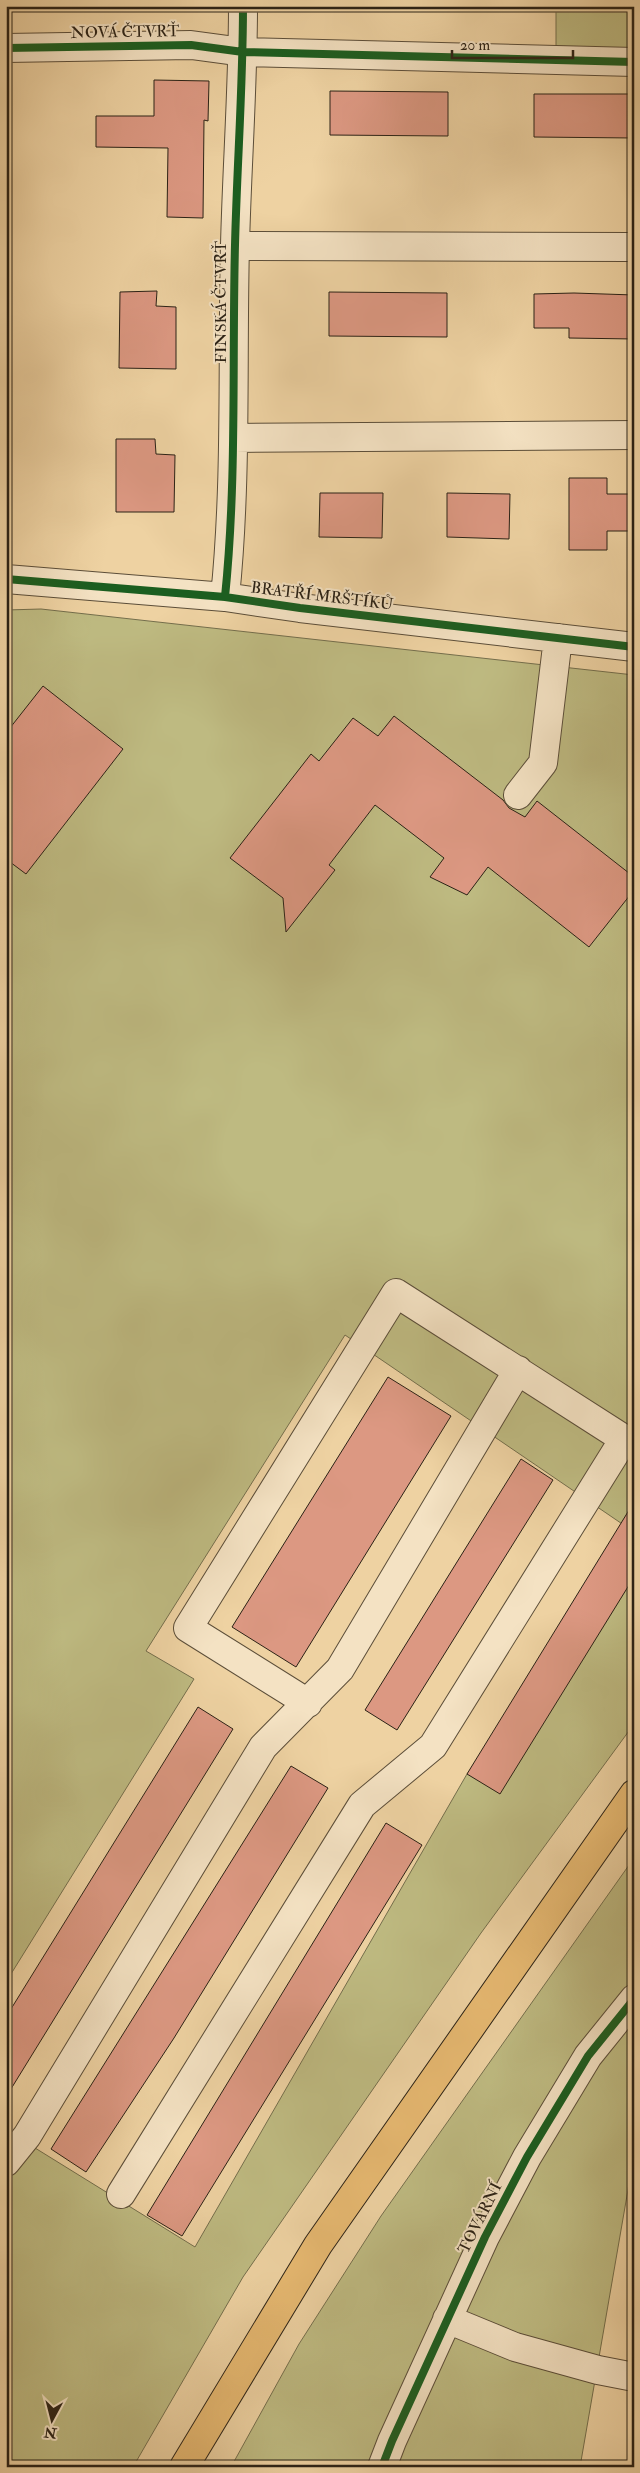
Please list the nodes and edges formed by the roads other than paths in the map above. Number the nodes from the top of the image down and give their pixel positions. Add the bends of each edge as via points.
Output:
1 (243, 6) edge
2 (6, 48) edge
3 (243, 52) junction
4 (634, 62) edge
5 (235, 246) junction
6 (634, 247) edge
7 (634, 435) edge
8 (234, 438) junction
9 (6, 578) edge
10 (225, 597) junction
11 (558, 638) junction
12 (634, 647) edge
13 (518, 796) dead end
14 (518, 1370) junction
15 (629, 1440) edge
16 (308, 1703) junction
17 (634, 1794) edge
18 (634, 1999) edge
19 (6, 2162) edge
20 (121, 2194) dead end
21 (447, 2319) junction
22 (634, 2377) edge
23 (184, 2467) edge
24 (382, 2467) edge

1 - 3 street, FINSKÁ ČTVRŤ
2 - 3 street, NOVÁ ČTVRŤ via 191,45
3 - 4 street, NOVÁ ČTVRŤ
3 - 5 street, FINSKÁ ČTVRŤ
5 - 6 street
5 - 8 street, FINSKÁ ČTVRŤ
7 - 8 street
8 - 10 street, FINSKÁ ČTVRŤ
9 - 10 street, BRATŘÍ MRŠTÍKŮ
10 - 11 street, BRATŘÍ MRŠTÍKŮ
11 - 12 street, BRATŘÍ MRŠTÍKŮ
11 - 13 street via 543,763
14 - 15 street
14 - 16 street via 340,1669
14 - 16 street via 396,1293 188,1628
15 - 20 street via 433,1746 362,1805
16 - 19 street via 263,1746 27,2136
17 - 23 main road via 318,2244
18 - 21 street, TOVÁRNÍ via 588,2056 527,2157
21 - 22 street via 515,2347
21 - 24 street, TOVÁRNÍ

